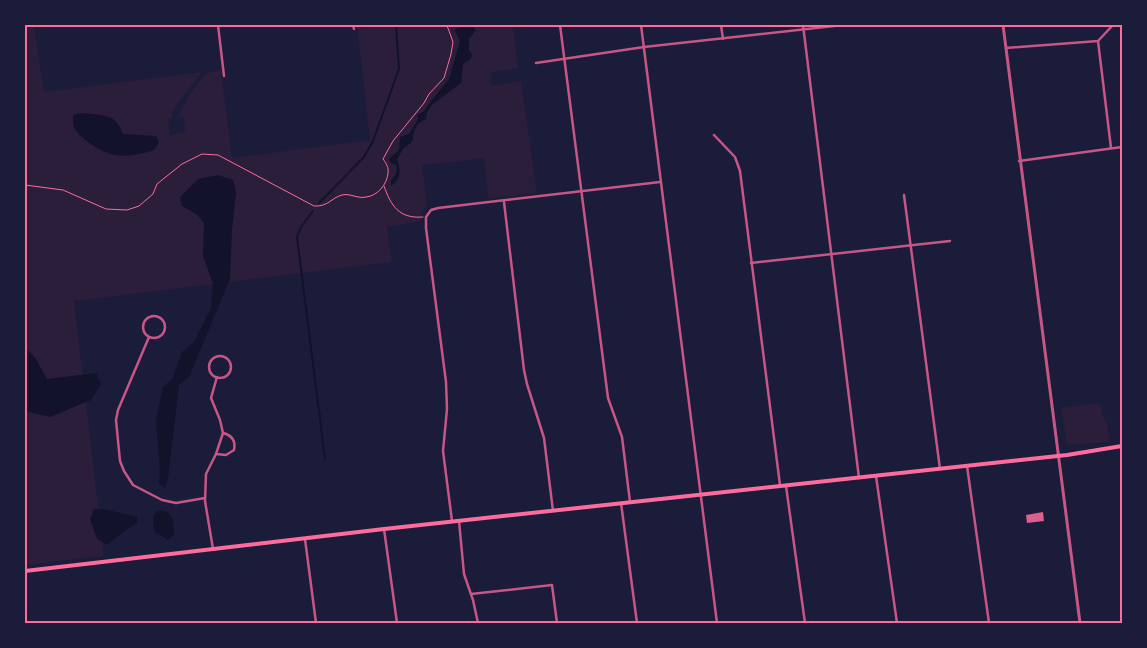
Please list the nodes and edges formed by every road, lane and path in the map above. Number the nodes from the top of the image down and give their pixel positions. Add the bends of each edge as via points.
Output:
1 (218, 25) edge
2 (445, 25) edge
3 (560, 25) edge
4 (641, 25) edge
5 (721, 25) edge
6 (803, 25) edge
7 (843, 25) edge
8 (1003, 25) edge
9 (1114, 25) edge
10 (803, 30) junction
11 (723, 39) junction
12 (1098, 41) junction
13 (644, 47) junction
14 (1006, 48) junction
15 (564, 59) junction
16 (536, 62) dead end
17 (224, 76) dead end
18 (714, 135) dead end
19 (1122, 147) edge
20 (1111, 148) junction
21 (1019, 161) junction
22 (660, 182) junction
23 (25, 185) edge
24 (384, 186) junction
25 (581, 191) junction
26 (904, 195) dead end
27 (504, 201) junction
28 (426, 217) junction
29 (950, 241) dead end
30 (910, 245) junction
31 (832, 254) junction
32 (751, 262) junction
33 (149, 337) junction
34 (217, 377) junction
35 (223, 433) junction
36 (1122, 446) edge
37 (216, 454) junction
38 (1058, 456) junction
39 (967, 466) junction
40 (940, 469) junction
41 (876, 476) junction
42 (859, 478) junction
43 (786, 486) junction
44 (780, 487) junction
45 (700, 495) junction
46 (205, 498) junction
47 (630, 502) junction
48 (621, 504) junction
49 (553, 511) junction
50 (459, 521) junction
51 (452, 522) junction
52 (384, 529) junction
53 (305, 539) junction
54 (213, 550) junction
55 (25, 571) edge
56 (471, 594) junction
57 (316, 623) edge
58 (397, 623) edge
59 (478, 623) edge
60 (557, 623) edge
61 (637, 623) edge
62 (717, 623) edge
63 (805, 623) edge
64 (897, 623) edge
65 (989, 623) edge
66 (1080, 623) edge

1 - 17 street
2 - 24 path via 453,42 444,78 383,159 388,174
3 - 15 street
4 - 13 street
5 - 11 street
6 - 10 street
7 - 10 street
8 - 14 street
9 - 12 street
10 - 11 street
10 - 31 street
11 - 13 street
12 - 14 street
12 - 20 street
13 - 15 street
13 - 22 street
14 - 21 street
15 - 16 street
15 - 25 street
18 - 32 street via 738,163
19 - 20 street
20 - 21 street
21 - 38 street
22 - 25 street
22 - 45 street
23 - 24 path via 63,190 106,209 127,210 140,206 173,170 210,153 314,206 322,207 345,194 366,198
24 - 28 path via 394,208 402,214 410,218
25 - 27 street
25 - 47 street via 608,398 622,437
26 - 30 street
27 - 28 street via 438,208 431,210
27 - 49 street via 524,370 544,438
28 - 51 street via 446,382 443,451
29 - 30 street
30 - 31 street
30 - 40 street
31 - 32 street
31 - 42 street
32 - 44 street
33 - 33 street via 144,332 146,320 154,316 161,318 166,326 164,334 158,338
33 - 46 street via 118,410 120,461 133,485 162,500 176,503
34 - 34 street via 210,370 210,363 215,357 225,357 231,369 227,375
34 - 35 street via 211,398
35 - 37 street
35 - 37 street via 232,436 234,450 226,455
36 - 38 main road
37 - 46 street via 206,474
38 - 39 main road
38 - 66 street
39 - 40 main road
39 - 65 street
40 - 41 main road
41 - 42 main road
41 - 64 street
42 - 43 main road
43 - 44 main road
43 - 63 street
44 - 45 main road
45 - 47 main road
45 - 62 street
46 - 54 street
47 - 48 main road
48 - 49 main road
48 - 61 street
49 - 50 main road
50 - 51 main road
50 - 56 street via 464,574
51 - 52 main road
52 - 53 main road
52 - 58 street
53 - 54 main road
53 - 57 street
54 - 55 main road
56 - 59 street
56 - 60 street via 552,585

